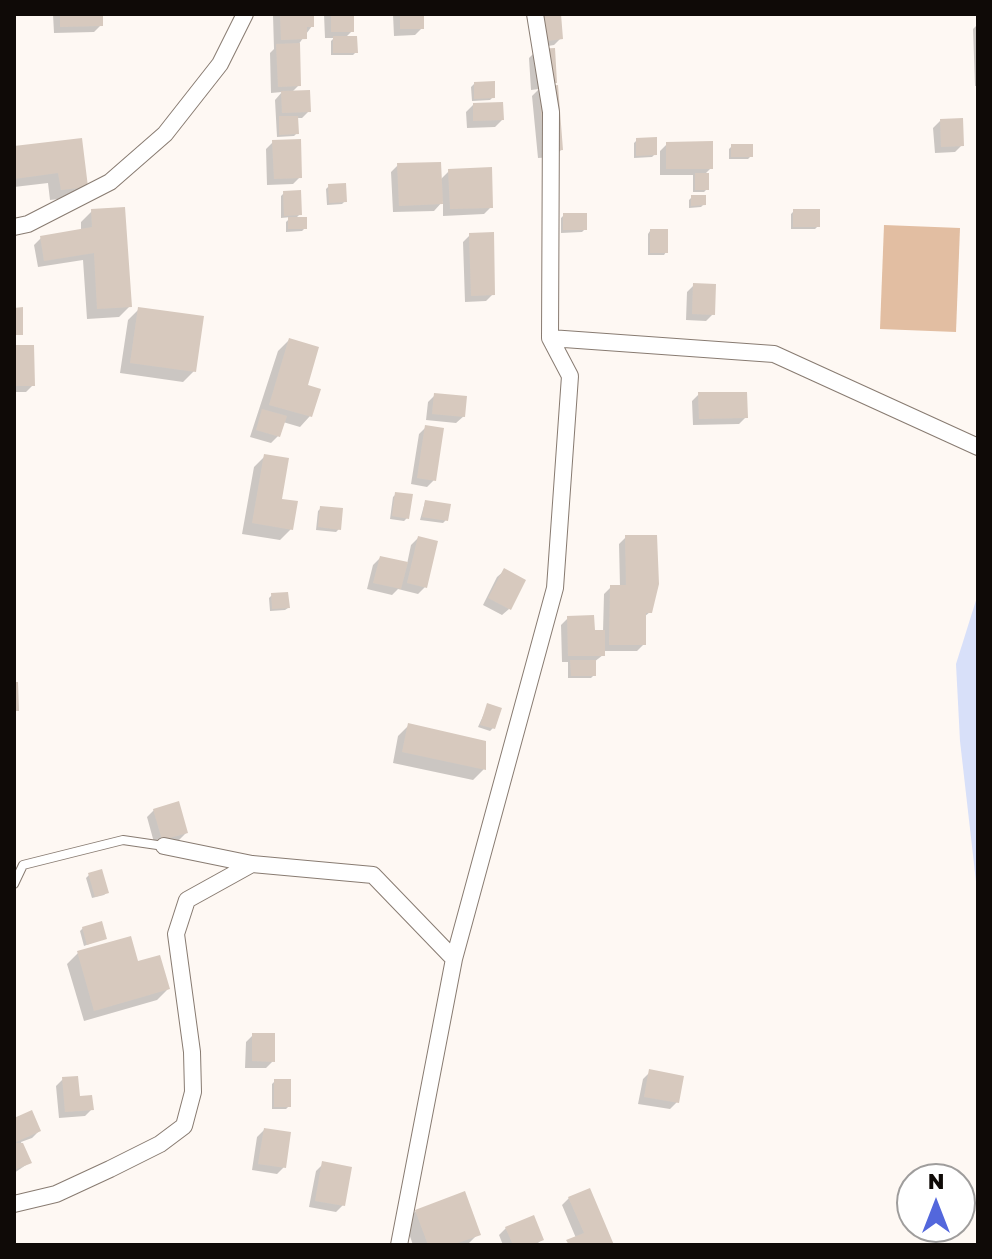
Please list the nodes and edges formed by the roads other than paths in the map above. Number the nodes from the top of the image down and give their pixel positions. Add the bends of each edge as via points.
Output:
1 (245, 14) edge
2 (535, 14) edge
3 (14, 227) edge
4 (550, 338) junction
5 (978, 447) edge
6 (164, 846) joint
7 (252, 864) junction
8 (14, 884) edge
9 (454, 959) junction
10 (14, 1204) edge
11 (399, 1245) edge

1 - 3 street via 220,64 165,134 110,182
2 - 4 street via 551,112
4 - 5 street via 774,354
4 - 9 street via 570,376 555,588
6 - 7 street
6 - 8 lane via 123,840 23,865
7 - 9 street via 373,875
7 - 10 street via 187,900 176,934 192,1052 193,1092 184,1126 160,1144 56,1194
9 - 11 street

